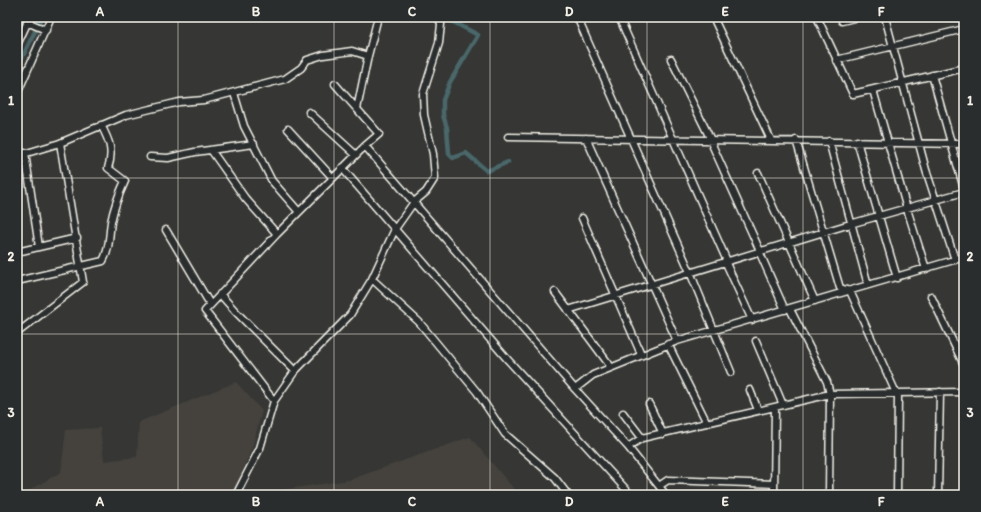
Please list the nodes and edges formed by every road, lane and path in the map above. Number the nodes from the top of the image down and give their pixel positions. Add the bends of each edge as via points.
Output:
1 (51, 17) edge
2 (378, 17) edge
3 (438, 17) edge
4 (577, 17) edge
5 (619, 17) edge
6 (713, 17) edge
7 (817, 17) edge
8 (858, 17) edge
9 (885, 17) edge
10 (29, 20) edge
11 (842, 21) dead end
12 (46, 30) junction
13 (964, 30) edge
14 (17, 45) edge
15 (893, 46) junction
16 (368, 56) junction
17 (671, 59) dead end
18 (836, 60) junction
19 (964, 68) edge
20 (932, 74) junction
21 (903, 82) junction
22 (335, 84) dead end
23 (873, 90) junction
24 (234, 93) junction
25 (17, 94) edge
26 (357, 108) junction
27 (309, 112) dead end
28 (101, 126) junction
29 (288, 129) dead end
30 (508, 137) dead end
31 (586, 138) junction
32 (631, 139) junction
33 (673, 139) junction
34 (711, 140) junction
35 (771, 140) junction
36 (796, 140) junction
37 (829, 141) junction
38 (857, 141) junction
39 (888, 142) junction
40 (60, 143) junction
41 (920, 143) junction
42 (254, 144) junction
43 (951, 144) junction
44 (964, 144) edge
45 (365, 146) junction
46 (212, 150) junction
47 (25, 153) junction
48 (17, 156) edge
49 (356, 156) junction
50 (150, 157) dead end
51 (342, 168) junction
52 (758, 173) dead end
53 (332, 177) junction
54 (964, 189) edge
55 (964, 192) edge
56 (936, 199) junction
57 (414, 202) junction
58 (907, 209) junction
59 (299, 212) junction
60 (878, 216) junction
61 (582, 218) dead end
62 (850, 224) junction
63 (395, 229) junction
64 (166, 230) dead end
65 (824, 232) junction
66 (277, 234) junction
67 (76, 238) junction
68 (790, 242) junction
69 (39, 247) junction
70 (759, 251) junction
71 (17, 252) edge
72 (964, 257) edge
73 (955, 260) junction
74 (726, 261) junction
75 (82, 266) junction
76 (926, 269) junction
77 (690, 272) junction
78 (897, 278) junction
79 (372, 279) junction
80 (17, 281) edge
81 (652, 283) junction
82 (868, 285) junction
83 (850, 291) junction
84 (555, 292) dead end
85 (220, 294) junction
86 (614, 296) junction
87 (931, 296) dead end
88 (815, 301) junction
89 (210, 304) junction
90 (568, 310) junction
91 (787, 310) junction
92 (752, 320) junction
93 (714, 330) junction
94 (17, 333) edge
95 (677, 341) junction
96 (756, 341) dead end
97 (668, 344) junction
98 (641, 354) junction
99 (964, 365) edge
100 (611, 367) junction
101 (295, 371) junction
102 (731, 372) dead end
103 (575, 389) junction
104 (750, 390) dead end
105 (940, 392) junction
106 (964, 392) edge
107 (830, 394) junction
108 (897, 394) junction
109 (274, 401) junction
110 (650, 404) dead end
111 (783, 405) junction
112 (775, 406) junction
113 (758, 410) junction
114 (623, 413) dead end
115 (707, 423) junction
116 (663, 434) junction
117 (642, 438) junction
118 (628, 447) junction
119 (774, 484) junction
120 (659, 486) junction
121 (236, 495) edge
122 (568, 495) edge
123 (631, 495) edge
124 (666, 495) edge
125 (774, 495) edge
126 (829, 495) edge
127 (897, 495) edge
128 (938, 495) edge

1 - 12 street
2 - 16 street
3 - 57 street via 441,24 439,43 423,94 435,178 426,192
4 - 32 street
5 - 33 street
6 - 35 street
7 - 18 street
8 - 11 street
9 - 15 street
10 - 12 street
10 - 14 street
12 - 25 street
13 - 15 street
15 - 18 street
15 - 21 street
16 - 24 street via 352,52 323,55 307,60 301,68 285,78
16 - 26 street
17 - 34 street
18 - 23 street via 852,93
19 - 20 street
20 - 21 street
20 - 43 street
21 - 23 street
21 - 41 street
22 - 26 street
23 - 39 street
24 - 28 street via 204,100 179,102 126,115
24 - 42 street via 244,126
26 - 45 street via 379,134
27 - 49 street
28 - 40 street
28 - 75 street via 110,143 112,157 108,168 125,181 117,198 111,222 108,254 104,261
29 - 53 street
30 - 31 street
31 - 32 street
31 - 81 street
32 - 33 street
32 - 77 street
33 - 34 street
33 - 74 street
34 - 35 street
34 - 70 street
35 - 36 street
36 - 37 street
36 - 65 street
37 - 38 street
37 - 62 street
38 - 39 street
38 - 60 street
39 - 41 street
39 - 58 street
40 - 47 street
40 - 67 street
41 - 43 street
41 - 56 street
42 - 46 street
42 - 59 street via 272,181
43 - 44 street
43 - 54 street
45 - 49 street
45 - 57 street
46 - 50 street via 168,158
46 - 66 street via 245,198
47 - 48 street
47 - 69 street
49 - 51 street
51 - 53 street
51 - 63 street
52 - 68 street
53 - 59 street
55 - 56 street
56 - 58 street
56 - 73 street
57 - 63 street
57 - 103 street
58 - 60 street
58 - 76 street
59 - 66 street
60 - 62 street
60 - 78 street
61 - 86 street
62 - 65 street
62 - 82 street
63 - 79 street
63 - 123 street via 508,360
64 - 89 street
65 - 68 street
65 - 83 street via 840,288
66 - 85 street
67 - 69 street
67 - 75 street
68 - 70 street
68 - 88 street
69 - 71 street
70 - 74 street
70 - 91 street
72 - 73 street
73 - 76 street
74 - 77 street
74 - 92 street
75 - 80 street
75 - 94 street via 83,282
76 - 78 street
77 - 81 street
77 - 93 street
78 - 82 street
79 - 101 street via 350,315
79 - 122 street via 420,322 477,392 505,434 555,478
81 - 86 street
81 - 95 street
82 - 83 street
83 - 88 street
83 - 108 street
84 - 90 street
85 - 89 street
85 - 101 street
86 - 90 street
86 - 98 street
87 - 99 street
88 - 91 street
89 - 109 street via 206,313
90 - 100 street
91 - 92 street
91 - 107 street via 827,382
92 - 93 street
93 - 95 street
93 - 102 street
95 - 97 street
96 - 111 street
97 - 98 street
97 - 115 street
98 - 100 street
100 - 103 street via 593,375
101 - 109 street
103 - 118 street
104 - 113 street
105 - 106 street
105 - 108 street
105 - 128 street
107 - 108 street
107 - 111 street
107 - 126 street
108 - 127 street
109 - 121 street via 260,448
110 - 116 street
111 - 112 street
112 - 113 street
112 - 119 street
113 - 115 street
114 - 117 street
115 - 116 street
116 - 117 street
117 - 118 street
118 - 120 street
119 - 120 street via 668,480
119 - 125 street
120 - 124 street

